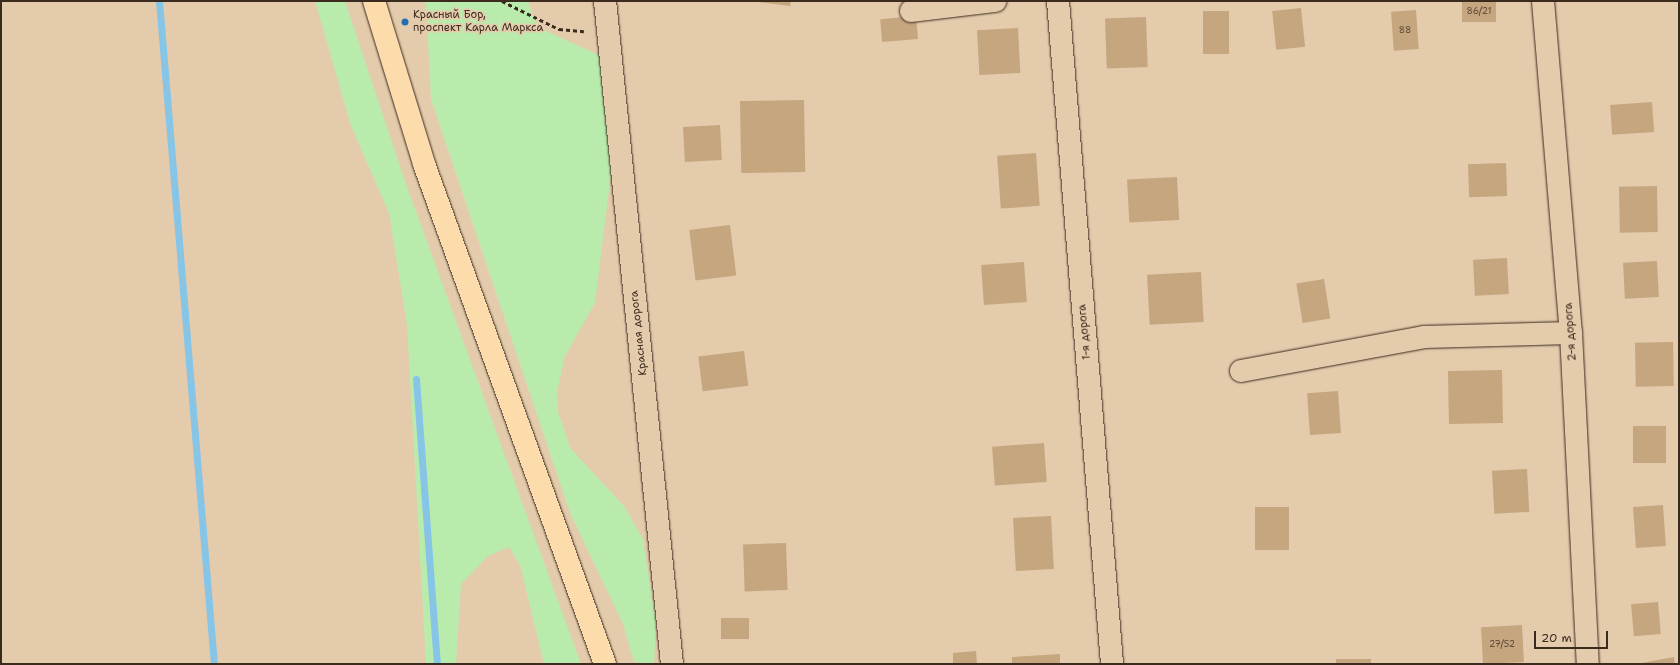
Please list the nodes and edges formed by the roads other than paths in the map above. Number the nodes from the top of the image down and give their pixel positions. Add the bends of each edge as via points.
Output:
1 (374, 1) edge
2 (605, 1) edge
3 (995, 1) edge
4 (1058, 1) edge
5 (1543, 1) edge
6 (911, 11) dead end
7 (1571, 333) junction
8 (1241, 371) dead end
9 (604, 664) edge
10 (672, 664) edge
11 (1112, 664) edge
12 (1588, 664) edge

1 - 9 main road via 424,164
2 - 10 street, Красная дорога
3 - 6 street
4 - 11 street, 1-я дорога
5 - 7 street, 2-я дорога
7 - 8 street via 1424,337
7 - 12 street, 2-я дорога

